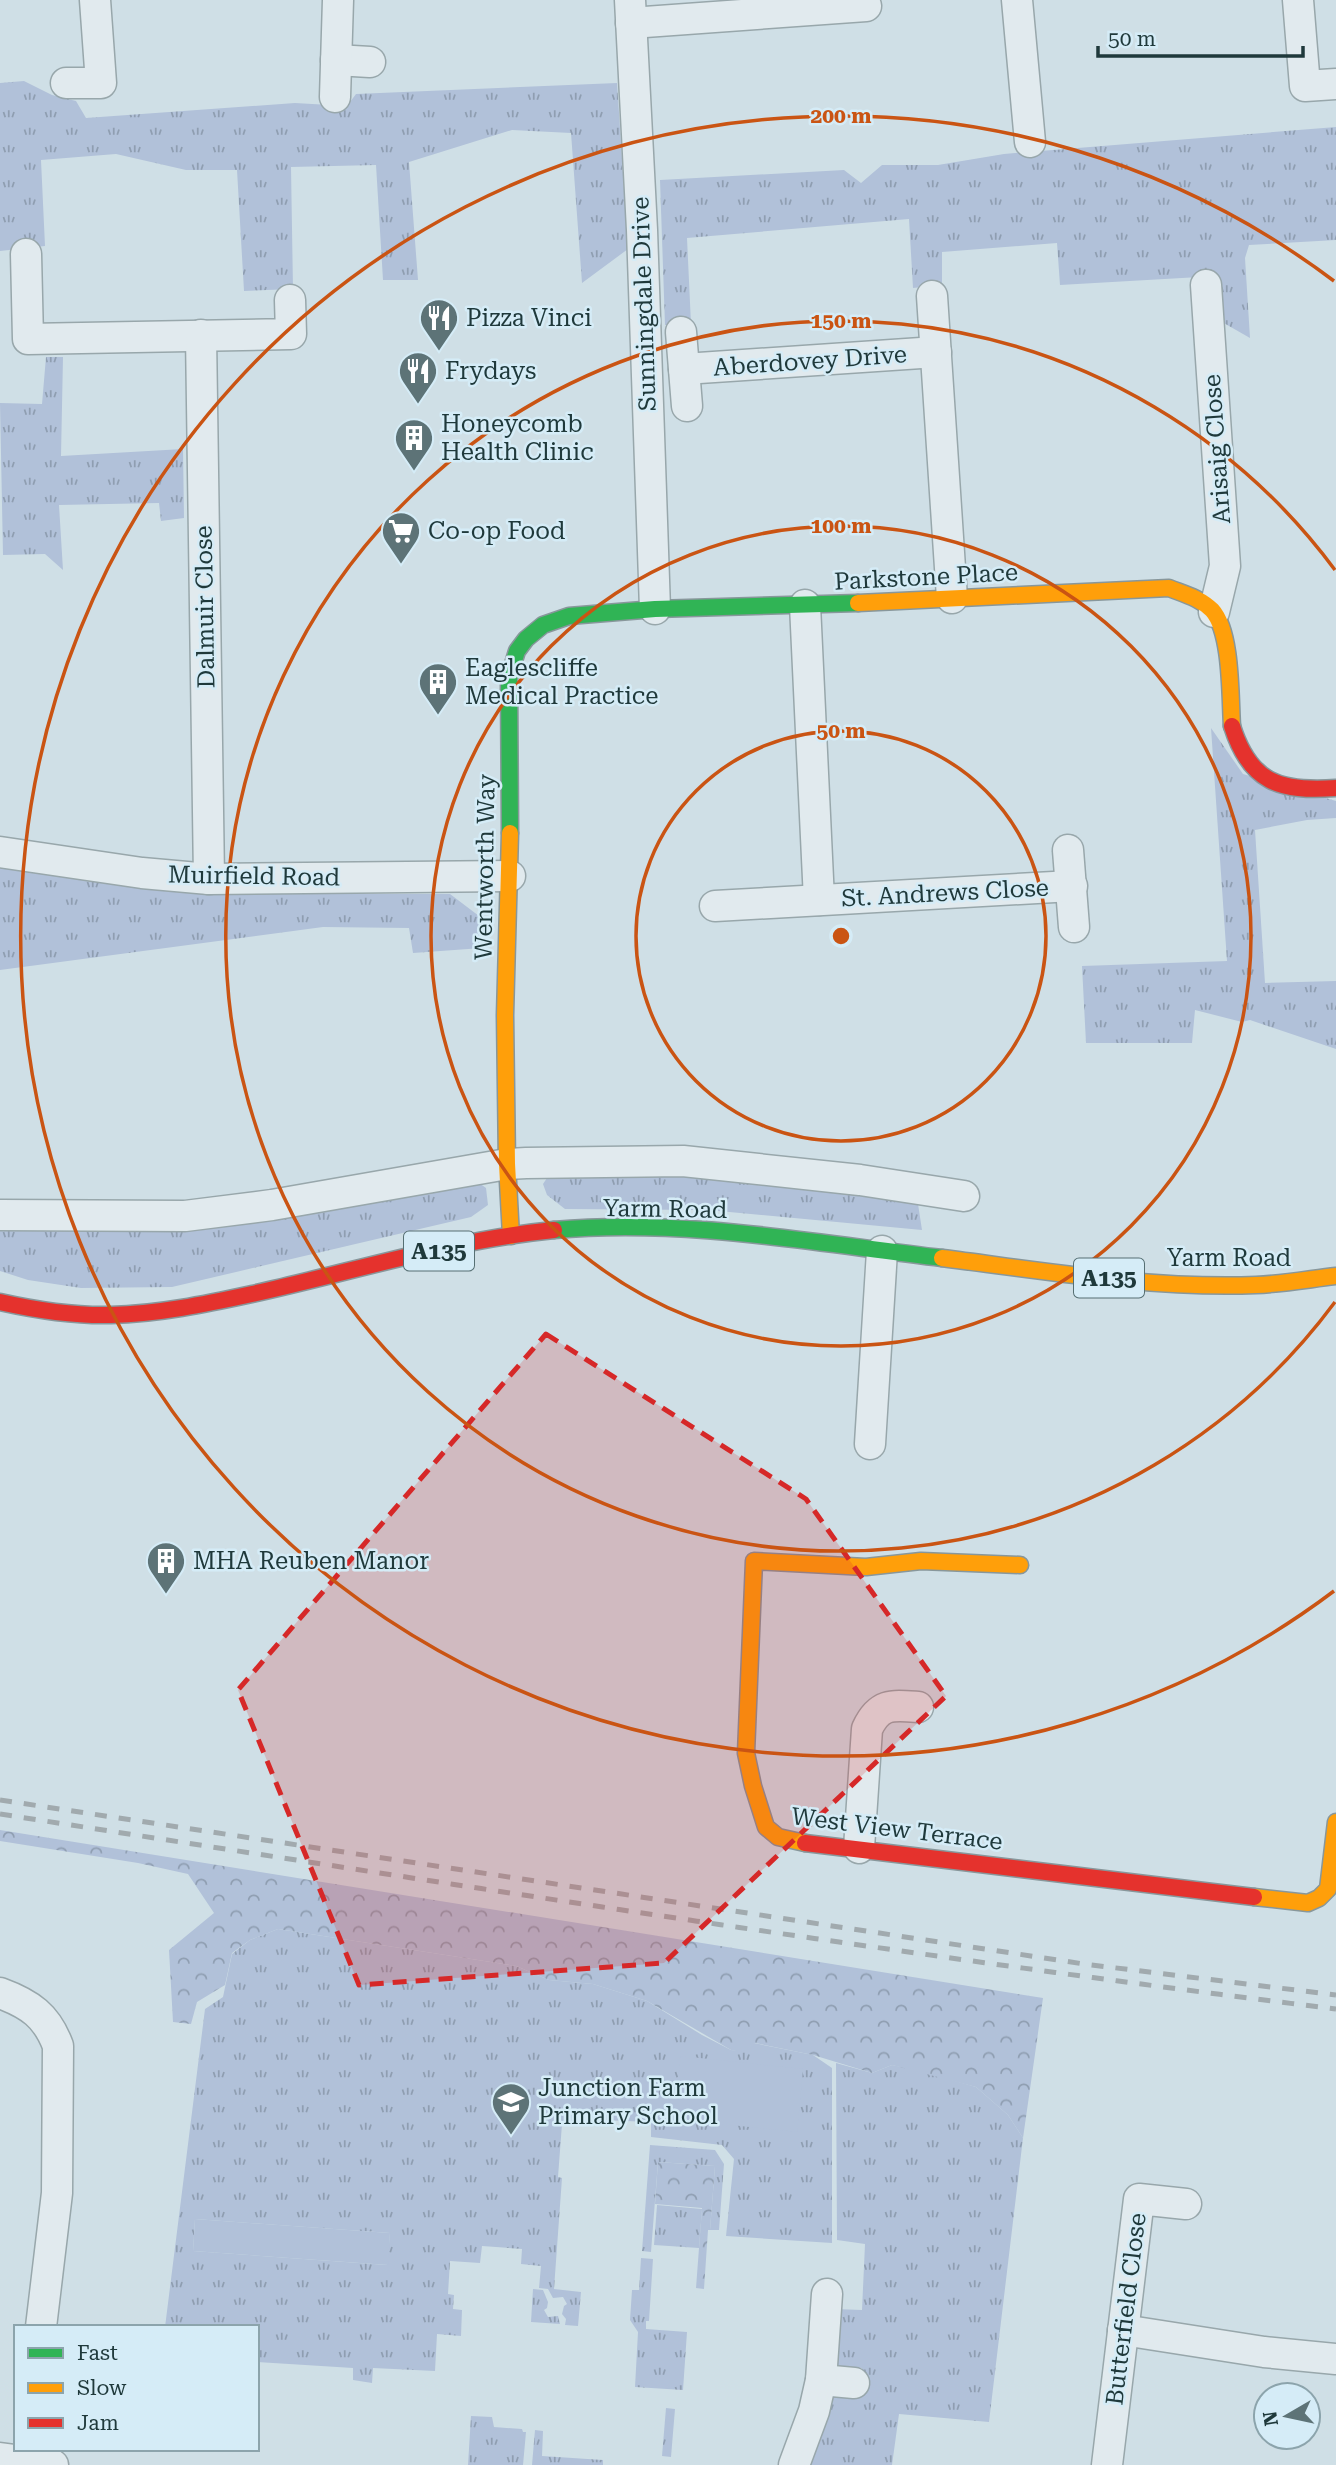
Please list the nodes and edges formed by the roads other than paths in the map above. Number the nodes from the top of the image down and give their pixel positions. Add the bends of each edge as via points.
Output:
1 (95, 0) edge
2 (338, 0) edge
3 (1017, 0) edge
4 (1298, 0) edge
5 (866, 6) dead end
6 (631, 12) edge
7 (336, 60) junction
8 (370, 62) dead end
9 (66, 83) dead end
10 (1336, 85) edge
11 (335, 97) dead end
12 (1030, 142) dead end
13 (26, 254) dead end
14 (1206, 285) dead end
15 (932, 296) dead end
16 (290, 300) dead end
17 (681, 332) dead end
18 (201, 335) junction
19 (936, 352) junction
20 (684, 369) junction
21 (687, 406) dead end
22 (952, 598) junction
23 (805, 605) junction
24 (1206, 605) junction
25 (655, 609) junction
26 (1336, 788) edge
27 (1069, 850) dead end
28 (0, 852) edge
29 (510, 877) junction
30 (209, 879) junction
31 (1072, 886) junction
32 (819, 900) junction
33 (715, 906) dead end
34 (1074, 927) dead end
35 (507, 1164) junction
36 (964, 1196) dead end
37 (0, 1216) edge
38 (512, 1236) junction
39 (882, 1251) junction
40 (1336, 1276) edge
41 (0, 1302) edge
42 (870, 1444) dead end
43 (1020, 1565) dead end
44 (918, 1707) dead end
45 (1336, 1822) edge
46 (859, 1848) junction
47 (0, 1993) edge
48 (1186, 2204) dead end
49 (827, 2294) dead end
50 (41, 2325) edge
51 (1123, 2330) junction
52 (1336, 2359) edge
53 (821, 2381) junction
54 (854, 2383) dead end
55 (794, 2465) edge
56 (1107, 2465) edge

1 - 9 street via 101,83
2 - 7 street
3 - 12 street
4 - 10 street via 1306,86
5 - 6 street
6 - 25 street, Sunningdale Drive
7 - 8 street
7 - 11 street
13 - 18 street via 28,339
14 - 24 street, Arisaig Close via 1225,566
15 - 19 street, Aberdovey Drive
16 - 18 street via 291,334
17 - 20 street, Aberdovey Drive
18 - 30 street, Dalmuir Close
19 - 20 street, Aberdovey Drive
19 - 22 street, Aberdovey Drive
20 - 21 street, Aberdovey Drive
22 - 23 street, Parkstone Place
22 - 24 street, Parkstone Place via 1169,588
23 - 25 street, Parkstone Place
23 - 32 street, St. Andrews Close
24 - 26 street via 1227,644 1232,728 1250,765 1277,785
25 - 29 street, Wentworth Way via 560,618 536,630 517,651 509,677
27 - 31 street, St. Andrews Close
28 - 30 street, Muirfield Road
29 - 30 street, Muirfield Road
29 - 35 street, Wentworth Way via 505,1015
31 - 32 street, St. Andrews Close
31 - 34 street, St. Andrews Close
32 - 33 street, St. Andrews Close
35 - 36 street via 683,1161 860,1180 934,1205
35 - 37 street via 185,1216
35 - 38 street, Wentworth Way
38 - 39 street, Yarm Road / A135 via 667,1229
38 - 41 street, Yarm Road / A135 via 162,1311 90,1314
39 - 40 street, Yarm Road / A135 via 1195,1284 1275,1284
39 - 42 street
43 - 46 street, West View Terrace via 920,1561 866,1567 754,1560 746,1740 762,1820 783,1839
44 - 46 street via 884,1708 867,1729
45 - 46 street, West View Terrace via 1328,1889 1308,1903
47 - 50 street via 25,2002 51,2027 58,2046 57,2193
48 - 51 street, Butterfield Close via 1139,2199
49 - 53 street
51 - 52 street
51 - 56 street, Butterfield Close
53 - 54 street
53 - 55 street

